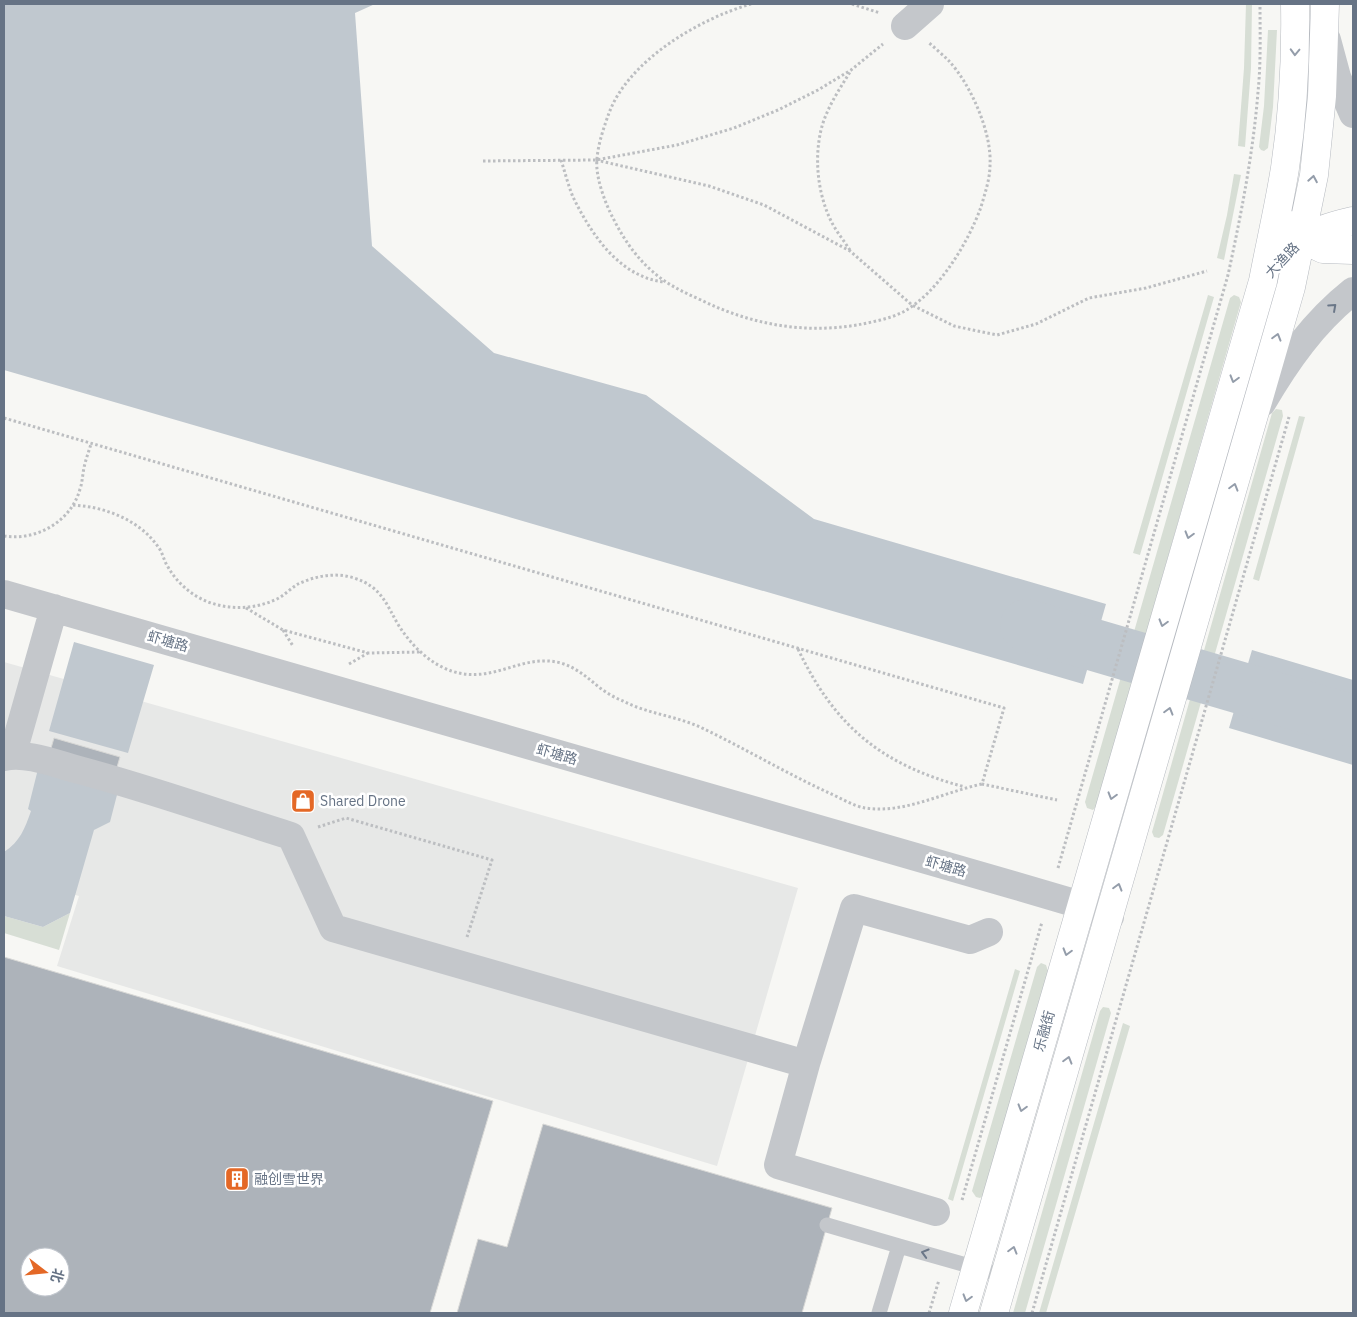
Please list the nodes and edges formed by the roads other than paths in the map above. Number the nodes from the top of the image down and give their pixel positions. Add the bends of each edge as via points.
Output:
1 (930, 4) edge
2 (1295, 4) edge
3 (1325, 4) edge
4 (905, 26) road end
5 (1325, 33) junction
6 (1353, 114) edge
7 (1285, 170) junction
8 (1353, 221) edge
9 (1302, 239) junction
10 (1353, 250) edge
11 (1262, 282) junction
12 (1353, 290) edge
13 (1254, 418) junction
14 (4, 594) edge
15 (54, 608) junction
16 (8, 756) edge
17 (1081, 905) junction
18 (1110, 917) junction
19 (989, 932) dead end
20 (806, 1064) junction
21 (936, 1212) dead end
22 (827, 1225) dead end
23 (899, 1246) junction
24 (976, 1268) junction
25 (1005, 1276) junction
26 (879, 1313) edge
27 (963, 1313) edge
28 (994, 1313) edge

1 - 4 street
2 -> 7 street via 1294,79
3 - 5 street
5 - 6 street via 1337,77
9 -> 5 street via 1314,174
7 - 9 street, 大渔路 via 1284,200
7 - 11 street, 乐融街
8 - 9 street, 大渔路
9 - 10 street, 大渔路 via 1323,249
9 - 11 street, 大渔路 via 1287,251
13 -> 9 street
11 -> 17 street, 乐融街
13 -> 12 street via 1305,338
18 -> 13 street
14 - 15 street, 虾塘路
15 - 16 street
15 - 17 street, 虾塘路
16 - 20 street via 41,760 120,782 291,836 333,928
17 - 18 street, 虾塘路
17 -> 24 street, 乐融街
25 -> 18 street
19 - 20 street via 970,940 854,908
20 - 21 street via 778,1165
22 - 23 lane
24 -> 23 lane
23 - 26 lane
24 - 25 lane
24 -> 27 street, 乐融街
25 - 28 street

